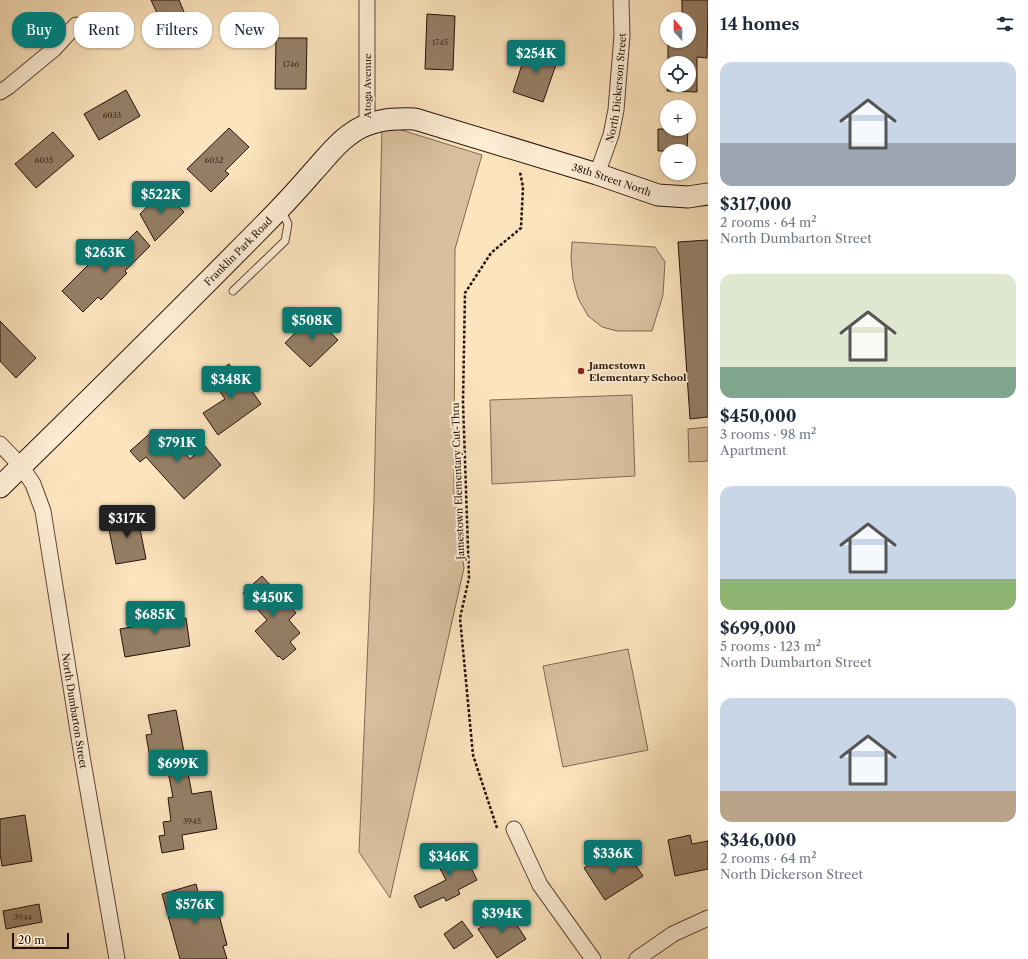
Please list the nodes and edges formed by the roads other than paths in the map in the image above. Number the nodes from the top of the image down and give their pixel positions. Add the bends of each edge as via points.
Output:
1 (367, 0) edge
2 (621, 0) edge
3 (74, 27) edge
4 (0, 92) edge
5 (367, 125) junction
6 (516, 150) joint
7 (597, 174) junction
8 (708, 194) edge
9 (280, 208) junction
10 (233, 291) dead end
11 (0, 444) edge
12 (21, 466) junction
13 (0, 487) edge
14 (514, 829) dead end
15 (708, 918) edge
16 (117, 959) edge
17 (593, 959) edge
18 (637, 959) edge

1 - 5 street, Atoga Avenue
2 - 7 street, North Dickerson Street via 622,35 616,110 611,135
3 - 4 street via 54,49
5 - 6 street, Franklin Park Road via 394,118 415,119
5 - 9 street, Franklin Park Road via 350,134 333,148
6 - 7 street, 38th Street North
7 - 8 street, 38th Street North via 658,195 688,197
9 - 10 lane via 288,224 285,242
9 - 12 street, Franklin Park Road
11 - 12 street, North Dumbarton Street
12 - 13 street, Franklin Park Road
12 - 16 street, North Dumbarton Street via 33,484 43,511
14 - 17 street via 540,885
15 - 18 street via 673,934

